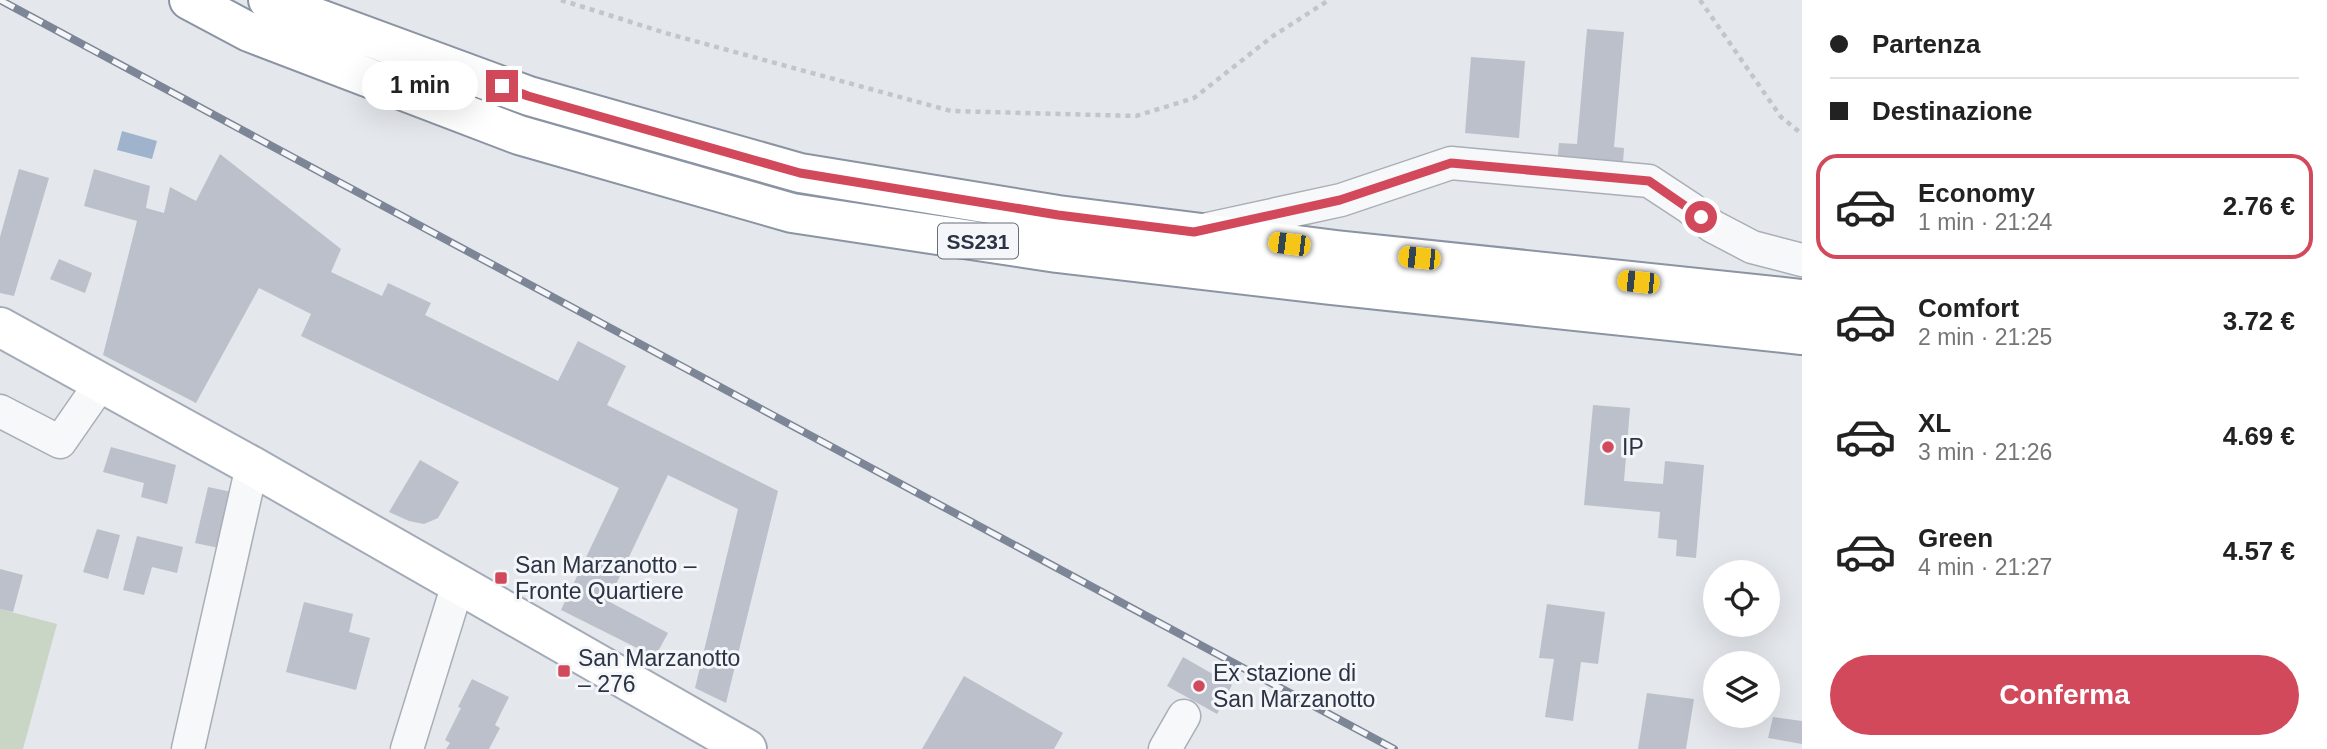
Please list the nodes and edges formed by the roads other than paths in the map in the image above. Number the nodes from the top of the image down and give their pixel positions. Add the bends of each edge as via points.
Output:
1 (189, 0) edge
2 (268, 0) edge
3 (1194, 232) junction
4 (1802, 260) edge
5 (1802, 299) edge
6 (0, 328) edge
7 (1802, 335) edge
8 (101, 383) junction
9 (0, 411) edge
10 (252, 466) junction
11 (458, 584) junction
12 (1184, 716) dead end
13 (188, 749) edge
14 (407, 749) edge
15 (747, 749) edge
16 (1165, 749) edge

1 - 7 main road, SS231 via 249,32 519,135 792,213 1084,256
2 - 3 main road, SS231 via 528,96 800,173
3 - 4 street via 1340,200 1451,163 1649,181 1712,226 1752,247
3 - 5 main road, SS231
6 - 8 main road
8 - 9 street via 60,442
8 - 10 main road
10 - 11 main road
10 - 13 street
11 - 14 street
11 - 15 main road
12 - 16 street

